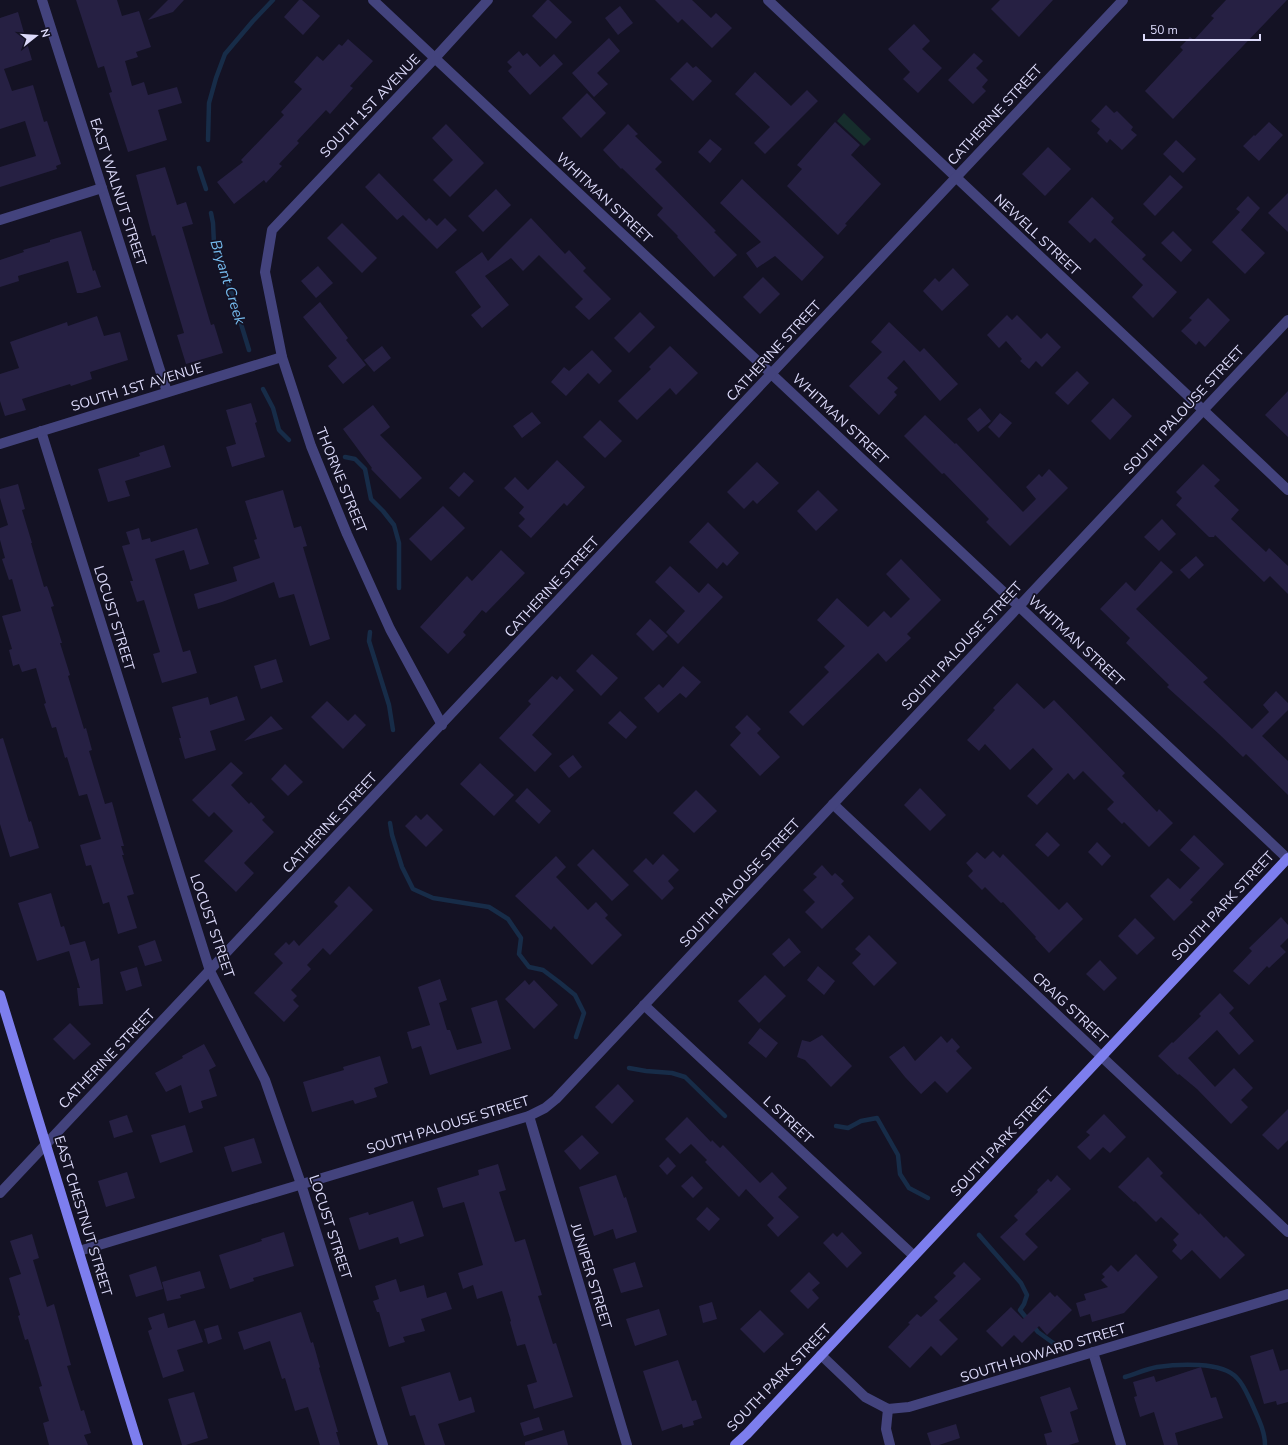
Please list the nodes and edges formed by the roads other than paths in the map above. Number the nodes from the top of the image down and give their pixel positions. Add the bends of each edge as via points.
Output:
1 (42, 0) edge
2 (373, 0) edge
3 (488, 0) edge
4 (768, 0) edge
5 (1123, 0) edge
6 (435, 58) junction
7 (956, 178) junction
8 (102, 188) junction
9 (0, 220) edge
10 (272, 230) joint
11 (1288, 320) edge
12 (282, 357) junction
13 (772, 374) junction
14 (167, 392) junction
15 (1203, 410) junction
16 (41, 431) junction
17 (0, 444) edge
18 (1288, 490) edge
19 (1019, 606) junction
20 (442, 725) junction
21 (833, 804) junction
22 (1288, 859) edge
23 (210, 971) junction
24 (0, 995) edge
25 (644, 1005) junction
26 (1101, 1057) junction
27 (529, 1116) junction
28 (46, 1143) junction
29 (301, 1184) junction
30 (0, 1193) edge
31 (1288, 1232) edge
32 (79, 1251) junction
33 (914, 1256) junction
34 (1288, 1294) edge
35 (1093, 1352) junction
36 (821, 1355) junction
37 (888, 1409) junction
38 (138, 1445) edge
39 (383, 1445) edge
40 (627, 1445) edge
41 (735, 1445) edge
42 (890, 1445) edge
43 (1121, 1445) edge

1 - 8 street, EAST WALNUT STREET
2 - 6 street, WHITMAN STREET
3 - 6 street, SOUTH 1ST AVENUE
4 - 7 street, NEWELL STREET
5 - 7 street, CATHERINE STREET
6 - 10 street, SOUTH 1ST AVENUE
6 - 13 street, WHITMAN STREET
7 - 13 street, CATHERINE STREET
7 - 15 street, NEWELL STREET
8 - 9 street
8 - 14 street, EAST WALNUT STREET
10 - 12 street, THORNE STREET via 265,272
11 - 15 street, SOUTH PALOUSE STREET
12 - 14 street, SOUTH 1ST AVENUE
12 - 20 street, THORNE STREET via 311,446 347,534 390,629
13 - 19 street, WHITMAN STREET
13 - 20 street, CATHERINE STREET
14 - 16 street, SOUTH 1ST AVENUE
15 - 18 street, NEWELL STREET
15 - 19 street, SOUTH PALOUSE STREET
16 - 17 street, SOUTH 1ST AVENUE
16 - 23 street, LOCUST STREET
19 - 21 street, SOUTH PALOUSE STREET
19 - 22 street, WHITMAN STREET
20 - 23 street, CATHERINE STREET
21 - 25 street, SOUTH PALOUSE STREET
21 - 26 street, CRAIG STREET
22 - 26 main road, SOUTH PARK STREET
23 - 28 street, CATHERINE STREET
23 - 29 street, LOCUST STREET via 265,1080
24 - 28 main road, EAST CHESTNUT STREET
25 - 27 street, SOUTH PALOUSE STREET via 556,1099
25 - 33 street, L STREET
26 - 31 street, CRAIG STREET
26 - 33 main road, SOUTH PARK STREET
27 - 29 street, SOUTH PALOUSE STREET
27 - 40 street, JUNIPER STREET
28 - 30 street, CATHERINE STREET
28 - 32 main road, EAST CHESTNUT STREET
29 - 32 street, SOUTH PALOUSE STREET
29 - 39 street, LOCUST STREET
32 - 38 main road, EAST CHESTNUT STREET
33 - 36 main road, SOUTH PARK STREET
34 - 35 street, SOUTH HOWARD STREET
35 - 37 street, SOUTH HOWARD STREET via 909,1408
35 - 43 street
36 - 37 street via 865,1397
36 - 41 main road, SOUTH PARK STREET
37 - 42 street via 886,1429

